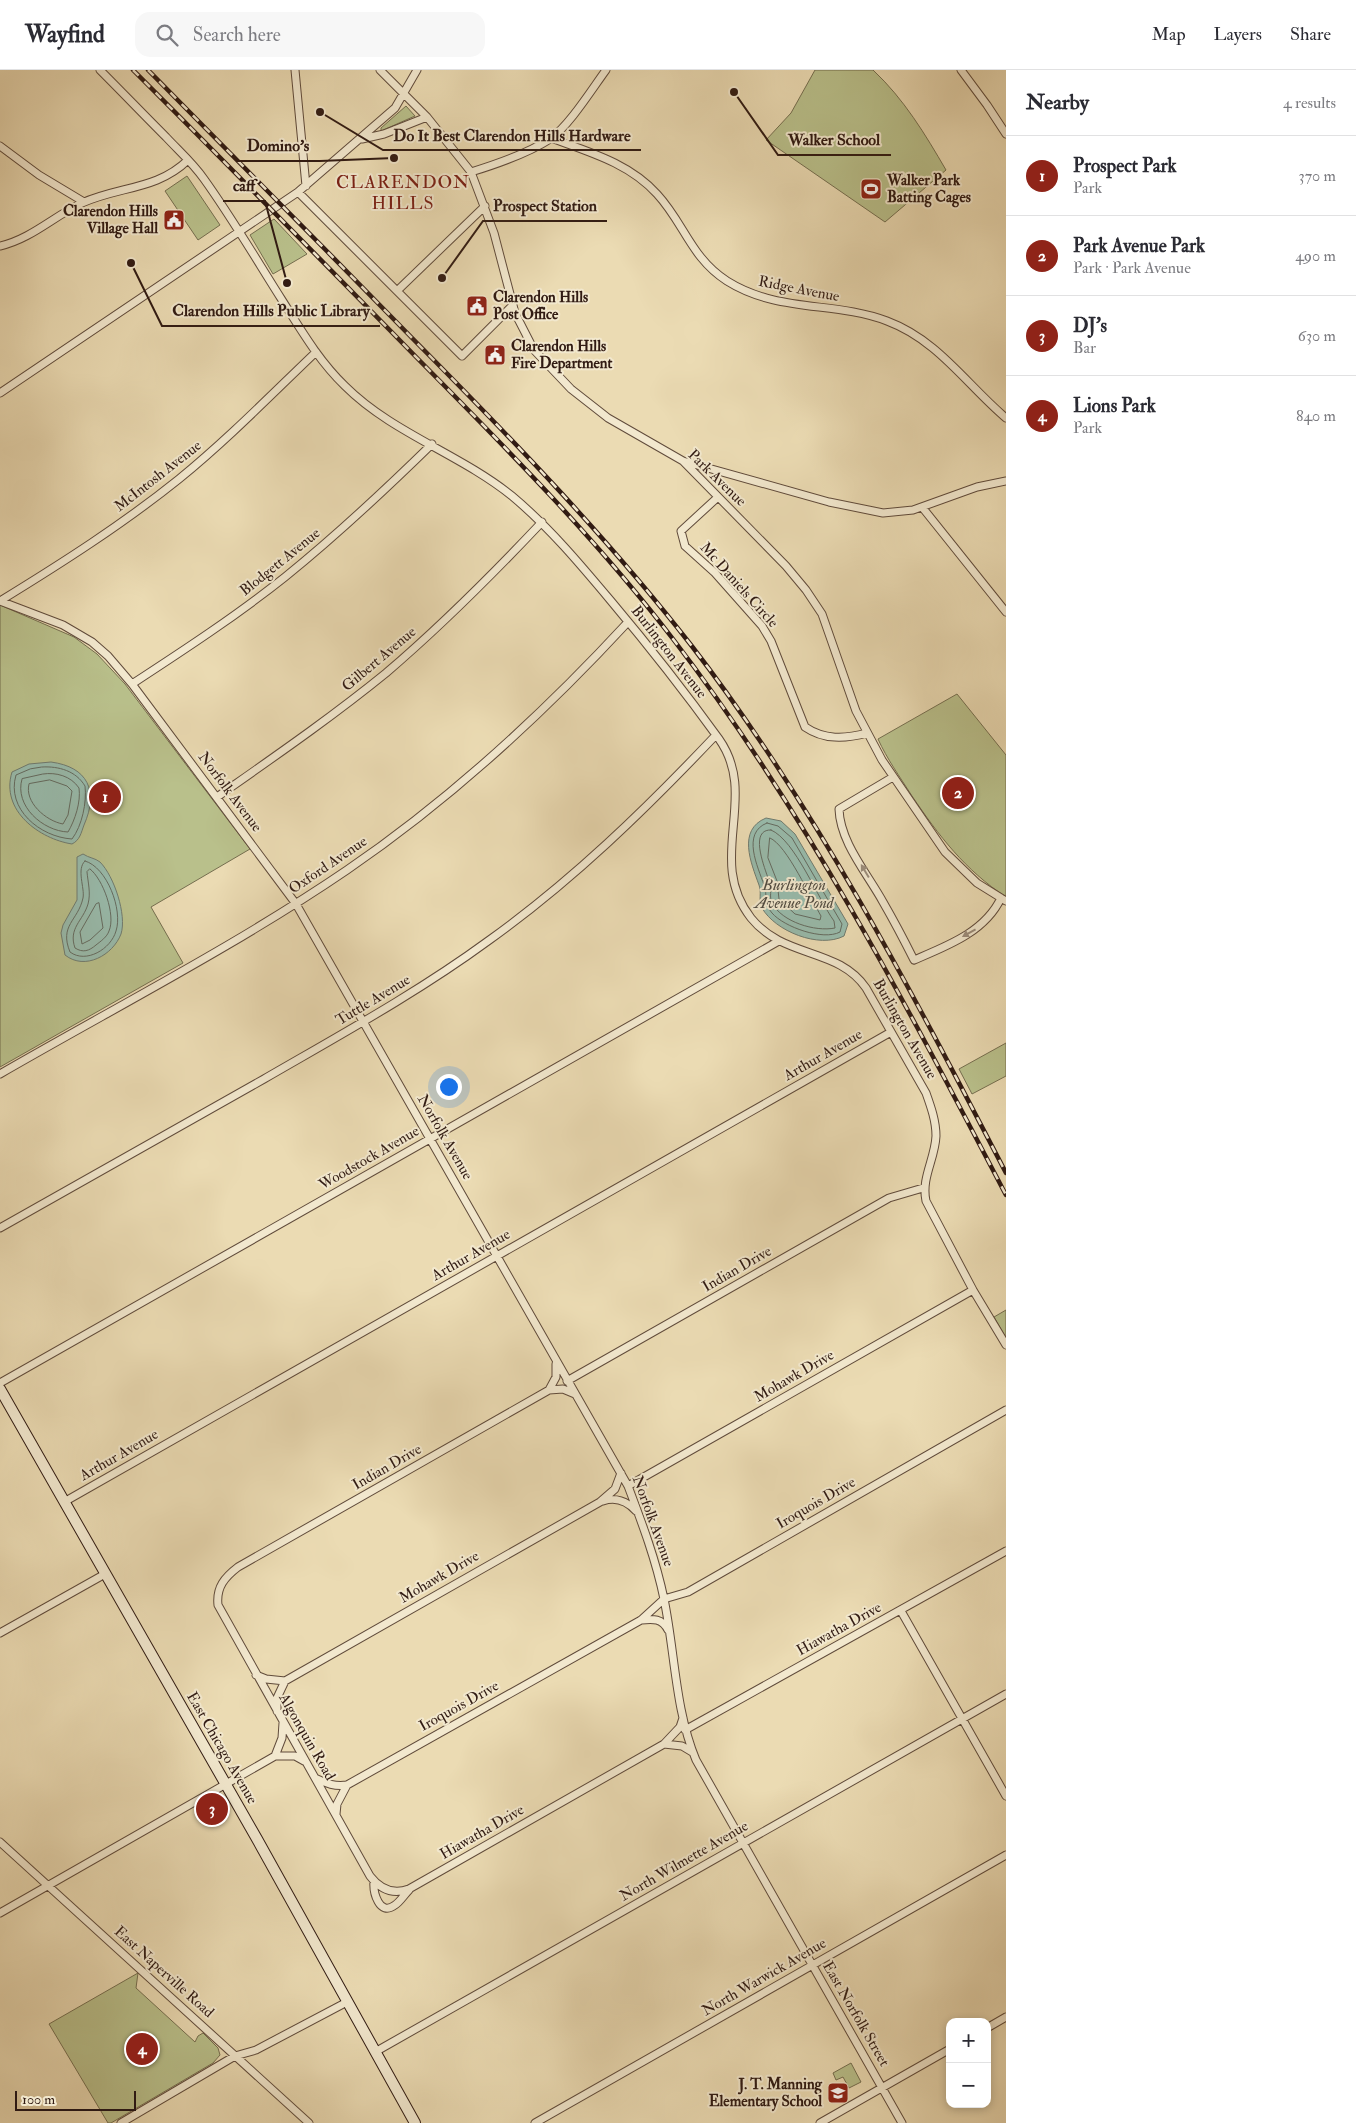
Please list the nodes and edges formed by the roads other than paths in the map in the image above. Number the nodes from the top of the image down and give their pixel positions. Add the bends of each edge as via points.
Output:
1 (100, 70) edge
2 (288, 70) edge
3 (380, 70) edge
4 (417, 70) edge
5 (606, 70) edge
6 (961, 70) edge
7 (295, 72) edge
8 (404, 94) junction
9 (426, 117) junction
10 (1006, 134) edge
11 (551, 138) junction
12 (359, 140) junction
13 (0, 146) edge
14 (188, 160) junction
15 (471, 172) junction
16 (306, 186) junction
17 (298, 192) junction
18 (84, 202) junction
19 (485, 206) junction
20 (239, 232) junction
21 (0, 246) edge
22 (398, 290) junction
23 (513, 305) junction
24 (316, 352) junction
25 (0, 393) edge
26 (1006, 418) edge
27 (432, 444) junction
28 (683, 461) junction
29 (1006, 481) edge
30 (718, 498) junction
31 (922, 507) junction
32 (542, 522) junction
33 (0, 601) edge
34 (1006, 612) edge
35 (628, 622) junction
36 (132, 684) junction
37 (866, 732) junction
38 (716, 735) junction
39 (893, 777) junction
40 (217, 797) junction
41 (1003, 900) edge
42 (296, 904) junction
43 (777, 942) junction
44 (363, 1022) junction
45 (891, 1032) junction
46 (0, 1074) edge
47 (430, 1139) junction
48 (923, 1188) junction
49 (0, 1228) edge
50 (496, 1256) junction
51 (973, 1290) junction
52 (1006, 1345) edge
53 (556, 1362) junction
54 (567, 1381) junction
55 (0, 1383) edge
56 (0, 1389) edge
57 (549, 1390) junction
58 (575, 1394) junction
59 (1006, 1410) edge
60 (621, 1473) junction
61 (628, 1486) junction
62 (64, 1502) junction
63 (600, 1502) junction
64 (638, 1513) junction
65 (1006, 1551) edge
66 (105, 1574) junction
67 (219, 1589) joint
68 (664, 1599) junction
69 (901, 1611) junction
70 (641, 1620) junction
71 (0, 1634) edge
72 (671, 1636) junction
73 (256, 1675) junction
74 (285, 1680) junction
75 (1006, 1694) edge
76 (277, 1713) junction
77 (683, 1717) junction
78 (962, 1719) junction
79 (283, 1723) junction
80 (686, 1730) junction
81 (664, 1744) junction
82 (692, 1752) junction
83 (275, 1756) junction
84 (305, 1761) junction
85 (314, 1778) junction
86 (225, 1784) junction
87 (347, 1785) junction
88 (712, 1788) joint
89 (1006, 1796) edge
90 (336, 1816) junction
91 (0, 1842) edge
92 (743, 1844) junction
93 (1006, 1855) edge
94 (374, 1881) junction
95 (48, 1885) junction
96 (410, 1889) junction
97 (386, 1890) joint
98 (0, 1913) edge
99 (813, 1965) junction
100 (347, 2002) junction
101 (1006, 2017) edge
102 (991, 2026) edge
103 (946, 2051) edge
104 (375, 2052) junction
105 (235, 2056) junction
106 (882, 2087) junction
107 (121, 2123) edge
108 (309, 2123) edge
109 (415, 2123) edge
110 (535, 2123) edge
111 (820, 2123) edge
112 (902, 2123) edge

1 - 14 street, Burlington Avenue
2 - 7 street
3 - 8 street, Park Avenue
4 - 8 street
5 - 11 street
6 - 10 street
7 - 16 street
8 - 9 street, Park Avenue
8 - 12 street via 395,108
9 - 12 street
9 - 15 street, Park Avenue
11 - 15 street via 514,157
11 - 26 street, Ridge Avenue via 611,160 646,183 667,206 698,256 726,280 761,298 886,320 908,330 936,349
12 - 16 street
13 - 18 street via 24,166
14 - 18 street via 175,173 158,181
14 - 20 street, Burlington Avenue
15 - 19 street, Park Avenue
16 - 17 street
17 - 20 street
17 - 22 street
18 - 21 street via 26,236
19 - 22 street
19 - 23 street, Park Avenue
20 - 24 street, Burlington Avenue
20 - 25 street
22 - 23 street via 462,356
23 - 28 street, Park Avenue via 534,350 571,388 630,433
24 - 27 street, Burlington Avenue via 343,384 369,407
24 - 33 street, McIntosh Avenue via 179,479 74,555
27 - 32 street, Burlington Avenue via 491,480
27 - 36 street, Blodgett Avenue via 352,520 284,578
28 - 30 street, Park Avenue
28 - 31 street via 874,512 901,512
29 - 31 street via 977,487
30 - 37 street, Park Avenue via 776,555 814,600
30 - 37 street, Mc Daniels Circle via 681,531 685,546 715,573 762,626 805,727 827,737 850,737
31 - 34 street
32 - 35 street, Burlington Avenue
32 - 40 street, Gilbert Avenue via 460,606 385,673
33 - 36 street, Norfolk Avenue via 81,634 102,650
35 - 38 street, Burlington Avenue
35 - 42 street, Oxford Avenue via 544,709 470,776 392,838
36 - 40 street, Norfolk Avenue
37 - 39 street, Park Avenue
38 - 43 street, Burlington Avenue via 731,759 735,776 731,861 735,887 749,915
38 - 44 street, Tuttle Avenue via 626,827 551,893 444,972
39 - 41 street, Park Avenue via 945,852 977,883
41 -> 39 street via 980,927 914,960 840,823 839,809
40 - 42 street, Norfolk Avenue
42 - 44 street, Norfolk Avenue
42 - 46 street, Oxford Avenue
43 - 45 street, Burlington Avenue via 852,972 866,988
43 - 47 street, Woodstock Avenue
44 - 47 street, Norfolk Avenue
44 - 49 street, Tuttle Avenue
45 - 48 street, Burlington Avenue via 926,1094 935,1125 934,1145
45 - 50 street, Arthur Avenue
47 - 50 street, Norfolk Avenue
47 - 55 street, Woodstock Avenue
48 - 51 street via 935,1219
48 - 54 street, Indian Drive via 889,1198
50 - 53 street, Norfolk Avenue
50 - 62 street, Arthur Avenue
51 - 52 street
51 - 61 street, Mohawk Drive
53 - 54 street, Norfolk Avenue
53 - 57 street via 556,1377
54 - 58 street, Norfolk Avenue
56 - 62 main road, East Chicago Avenue
57 - 58 street via 563,1388
57 - 67 street, Indian Drive via 238,1567 225,1578
58 - 60 street, Norfolk Avenue
59 - 68 street, Iroquois Drive via 688,1592
60 - 61 street, Norfolk Avenue
60 - 63 street, Mohawk Drive via 615,1489
61 - 64 street, Norfolk Avenue
62 - 66 main road, East Chicago Avenue
63 - 64 street via 609,1499 626,1503
63 - 74 street, Mohawk Drive
64 - 68 street, Norfolk Avenue
65 - 69 street, Hiawatha Drive
66 - 71 street
66 - 86 main road, East Chicago Avenue
67 - 73 street, Algonquin Road via 220,1611
68 - 70 street, Iroquois Drive
68 - 72 street, Norfolk Avenue
69 - 78 street
69 - 80 street, Hiawatha Drive
70 - 72 street via 655,1618 665,1624
70 - 87 street, Iroquois Drive
72 - 77 street, Norfolk Avenue
73 - 74 street
73 - 76 street, Algonquin Road
74 - 76 street via 277,1698
75 - 78 street, North Wilmette Avenue
76 - 79 street, Algonquin Road
77 - 80 street, Norfolk Avenue
77 - 81 street, Hiawatha Drive via 680,1727
78 - 89 street
78 - 92 street, North Wilmette Avenue
79 - 83 street via 282,1738
79 - 84 street, Algonquin Road
80 - 82 street, Norfolk Avenue
81 - 82 street via 682,1746
81 - 96 street, Hiawatha Drive
82 - 88 street, Norfolk Avenue
83 - 84 street via 295,1756
83 - 86 street
84 - 85 street, Algonquin Road
85 - 87 street via 326,1784
85 - 90 street, Algonquin Road
86 - 95 street
86 - 100 main road, East Chicago Avenue
87 - 90 street via 337,1804
88 - 92 street, East Norfolk Street
90 - 94 street, Algonquin Road
91 - 95 street, East Naperville Road
92 - 99 street, East Norfolk Street
92 - 104 street, North Wilmette Avenue
93 - 99 street, North Warwick Avenue
94 - 96 street via 376,1898 385,1907 395,1906
94 - 97 street, Algonquin Road
95 - 98 street
95 - 105 street, East Naperville Road
96 - 97 street, Hiawatha Drive
99 - 106 street, East Norfolk Street
99 - 110 street, North Warwick Avenue
100 - 104 main road, East Chicago Avenue
100 - 105 street via 256,2050
101 - 102 street
103 - 106 street
104 - 109 main road, East Chicago Avenue
105 - 107 street
105 - 108 street, East Naperville Road
106 - 111 street
106 - 112 street, East Norfolk Street

